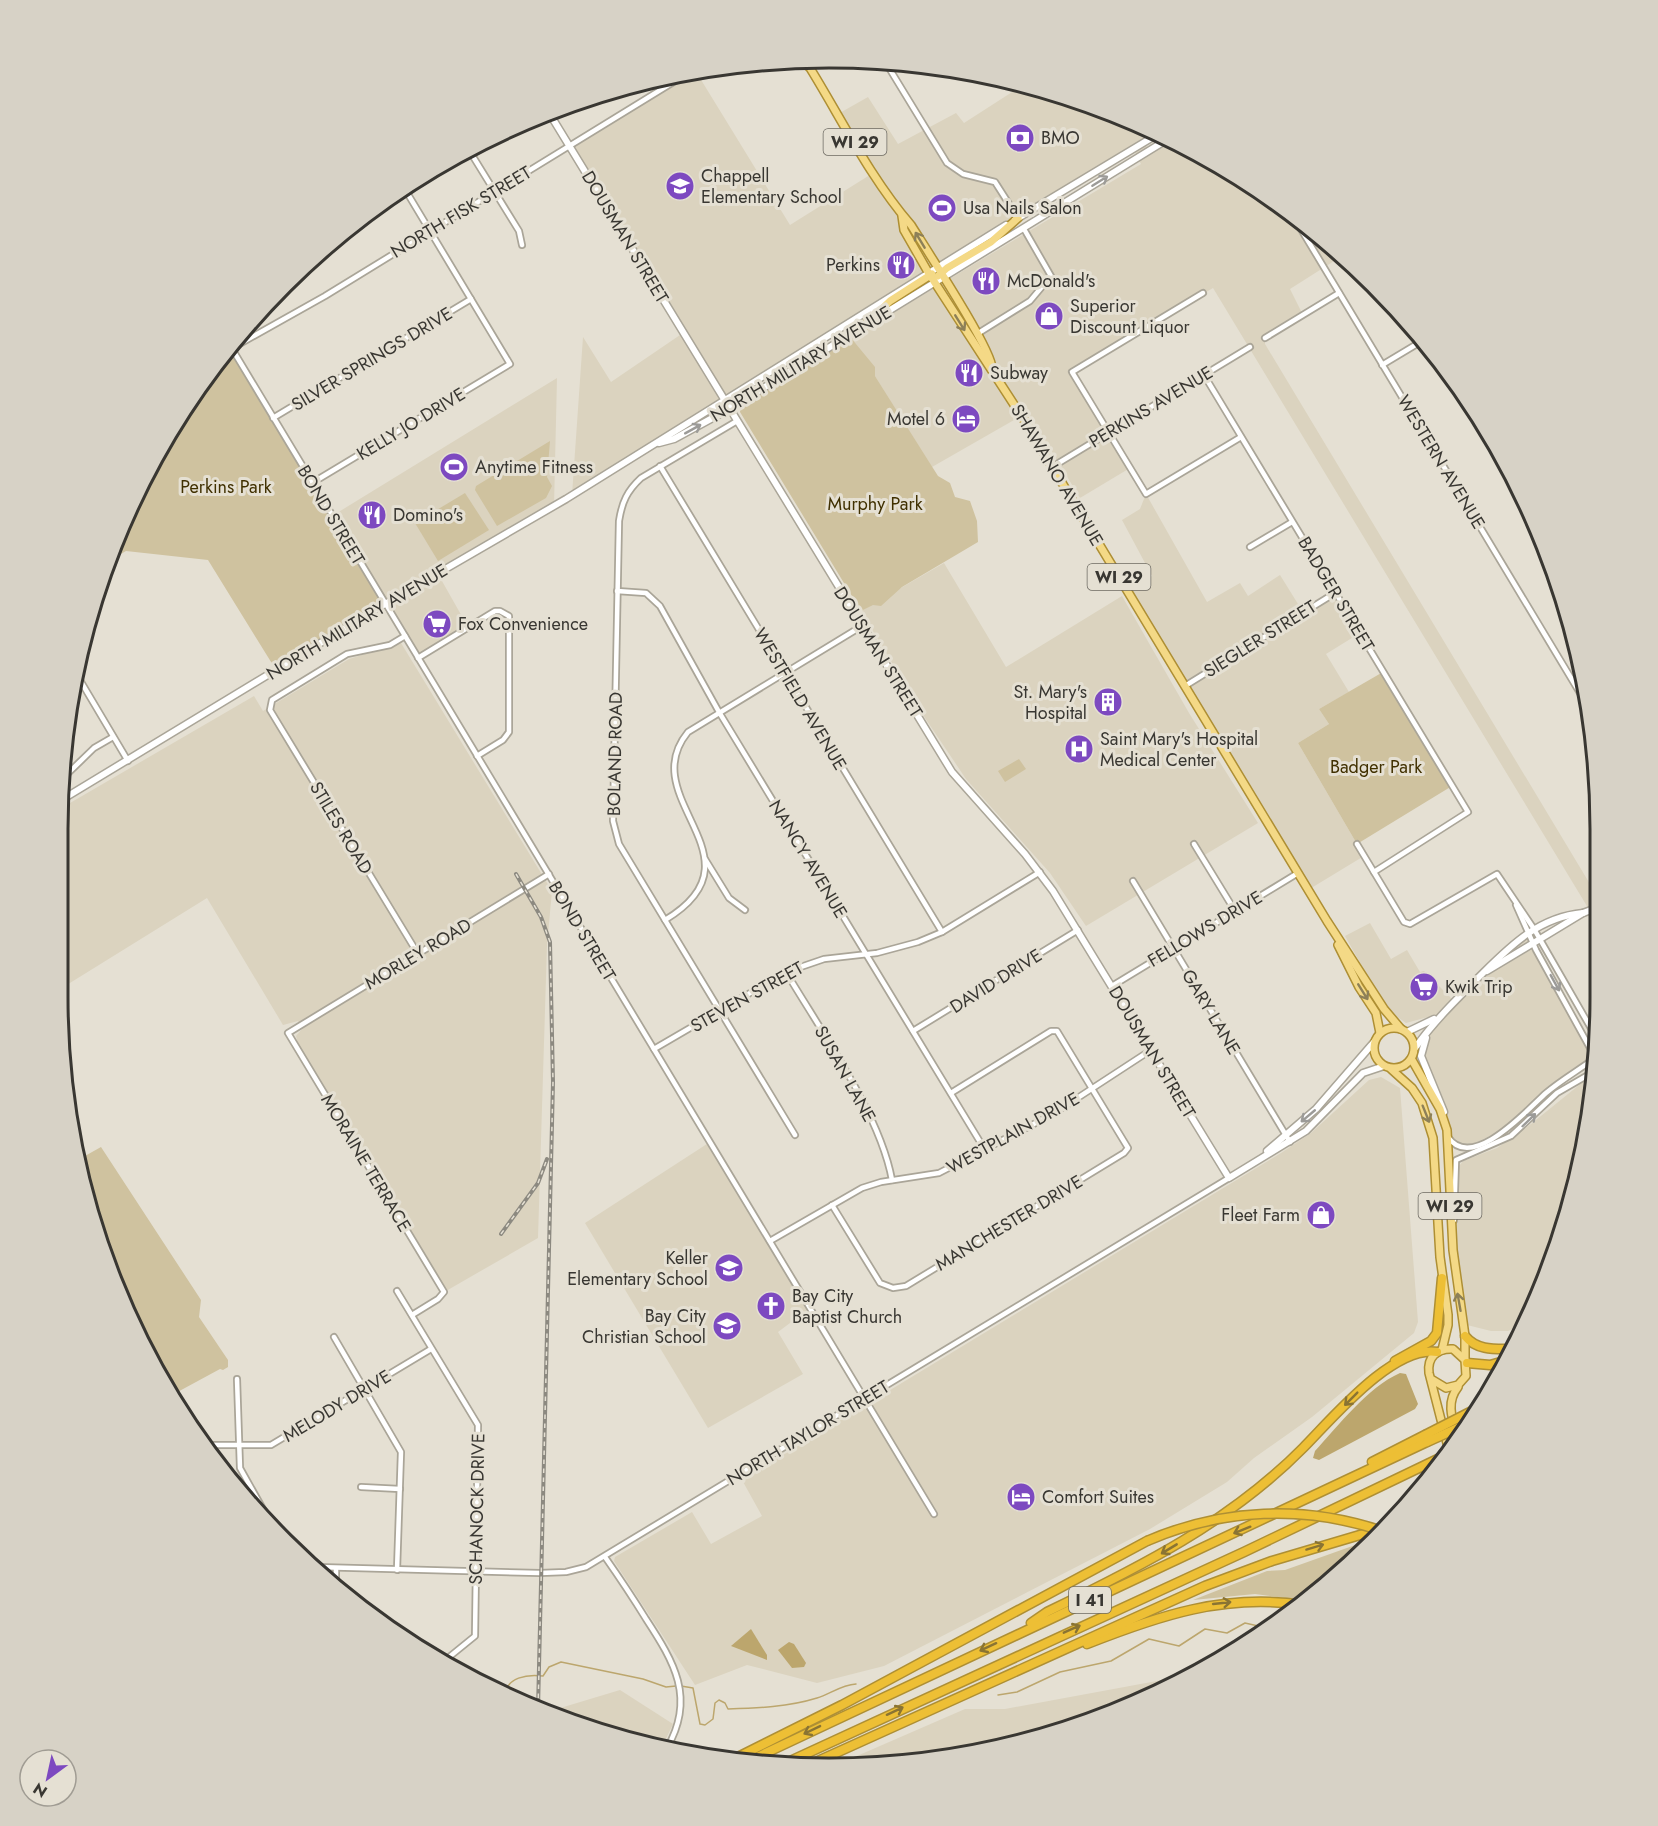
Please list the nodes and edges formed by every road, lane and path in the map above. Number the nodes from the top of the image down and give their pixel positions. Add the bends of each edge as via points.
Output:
1 (810, 68) edge
2 (890, 70) edge
3 (669, 84) edge
4 (553, 119) edge
5 (1150, 139) edge
6 (1161, 144) edge
7 (569, 146) junction
8 (473, 156) edge
9 (495, 192) junction
10 (408, 195) edge
11 (902, 216) junction
12 (1018, 218) junction
13 (1024, 229) junction
14 (430, 231) junction
15 (1303, 234) edge
16 (522, 245) dead end
17 (929, 273) junction
18 (939, 273) junction
19 (935, 282) junction
20 (1203, 293) dead end
21 (1339, 293) junction
22 (471, 299) junction
23 (863, 327) junction
24 (974, 337) junction
25 (1265, 338) dead end
26 (246, 340) edge
27 (1416, 344) edge
28 (1250, 347) dead end
29 (233, 355) edge
30 (1382, 364) junction
31 (1204, 375) junction
32 (723, 399) junction
33 (729, 409) junction
34 (273, 418) junction
35 (737, 422) junction
36 (1109, 433) junction
37 (1241, 437) junction
38 (656, 444) junction
39 (660, 466) junction
40 (1052, 467) junction
41 (312, 483) junction
42 (1292, 522) junction
43 (1250, 548) dead end
44 (617, 591) junction
45 (1335, 593) junction
46 (385, 604) junction
47 (862, 626) junction
48 (405, 636) junction
49 (418, 658) junction
50 (784, 673) junction
51 (82, 683) edge
52 (1185, 686) junction
53 (1577, 687) edge
54 (719, 712) junction
55 (113, 736) junction
56 (477, 756) junction
57 (128, 761) junction
58 (70, 772) edge
59 (69, 796) edge
60 (1194, 844) dead end
61 (1357, 844) dead end
62 (705, 859) junction
63 (1040, 872) junction
64 (1374, 872) junction
65 (1298, 873) junction
66 (549, 874) junction
67 (1132, 881) dead end
68 (745, 910) dead end
69 (1590, 910) edge
70 (1235, 911) junction
71 (1583, 913) junction
72 (665, 920) junction
73 (1327, 921) junction
74 (1078, 930) junction
75 (1531, 930) junction
76 (942, 932) junction
77 (1539, 938) junction
78 (1533, 942) junction
79 (1173, 948) junction
80 (418, 954) junction
81 (866, 954) junction
82 (786, 972) junction
83 (1484, 972) junction
84 (1112, 986) junction
85 (720, 1010) junction
86 (1439, 1015) junction
87 (1431, 1026) junction
88 (1589, 1026) edge
89 (1404, 1030) junction
90 (913, 1031) junction
91 (288, 1034) joint
92 (1380, 1034) junction
93 (1375, 1041) junction
94 (1589, 1047) edge
95 (1415, 1048) junction
96 (654, 1049) junction
97 (1151, 1050) junction
98 (1412, 1060) junction
99 (1587, 1063) edge
100 (1387, 1068) junction
101 (1586, 1076) edge
102 (1094, 1087) junction
103 (951, 1093) junction
104 (1447, 1132) junction
105 (795, 1135) dead end
106 (1285, 1135) junction
107 (1290, 1142) junction
108 (985, 1150) junction
109 (1260, 1158) junction
110 (1229, 1178) junction
111 (891, 1180) junction
112 (832, 1205) junction
113 (1452, 1238) junction
114 (770, 1242) junction
115 (1442, 1278) junction
116 (397, 1291) dead end
117 (412, 1315) junction
118 (1465, 1336) junction
119 (334, 1337) dead end
120 (1504, 1348) edge
121 (431, 1349) junction
122 (1439, 1351) junction
123 (1466, 1361) junction
124 (1496, 1363) edge
125 (1380, 1373) junction
126 (237, 1379) dead end
127 (1431, 1379) junction
128 (1463, 1382) junction
129 (364, 1389) junction
130 (865, 1399) junction
131 (1465, 1416) edge
132 (1457, 1427) edge
133 (1455, 1429) edge
134 (1426, 1438) junction
135 (1447, 1442) edge
136 (214, 1446) edge
137 (238, 1447) junction
138 (1427, 1468) edge
139 (361, 1487) dead end
140 (399, 1489) junction
141 (257, 1500) edge
142 (934, 1514) dead end
143 (1372, 1530) edge
144 (1370, 1532) edge
145 (1368, 1534) edge
146 (1360, 1535) junction
147 (605, 1557) junction
148 (325, 1568) edge
149 (336, 1569) junction
150 (397, 1570) junction
151 (476, 1571) junction
152 (336, 1577) edge
153 (1289, 1604) edge
154 (1022, 1631) junction
155 (449, 1657) edge
156 (1046, 1657) junction
157 (670, 1742) edge
158 (745, 1754) edge
159 (761, 1755) edge
160 (798, 1757) edge
161 (825, 1758) edge

1 - 11 main road, SHAWANO AVENUE / WI 29
2 - 12 street via 947,163 963,174 995,182
3 - 7 street, NORTH FISK STREET
4 - 7 street, DOUSMAN STREET
5 - 12 street
13 -> 6 street
7 - 9 street, NORTH FISK STREET
7 - 32 street, DOUSMAN STREET
8 - 9 street
9 - 14 street, NORTH FISK STREET
9 - 16 street via 519,231
10 - 14 street
11 - 17 main road, SHAWANO AVENUE / WI 29 via 904,230
18 -> 11 main road, SHAWANO AVENUE / WI 29
12 - 18 main road via 991,242
13 - 18 street
13 - 24 street via 1051,276 1027,303
14 - 22 street
14 - 26 street, NORTH FISK STREET
15 - 21 street, WESTERN AVENUE
17 - 18 main road
17 - 19 main road, SHAWANO AVENUE / WI 29
17 - 23 main road via 890,301
17 - 32 street, NORTH MILITARY AVENUE
18 - 19 main road
18 - 24 main road, SHAWANO AVENUE / WI 29
19 - 23 street, NORTH MILITARY AVENUE
19 -> 24 main road, SHAWANO AVENUE / WI 29
20 - 36 street via 1072,372
21 - 25 street
21 - 30 street, WESTERN AVENUE
22 - 34 street, SILVER SPRINGS DRIVE
22 - 41 street, KELLY JO DRIVE via 510,364
23 - 33 street, NORTH MILITARY AVENUE
24 - 40 main road, SHAWANO AVENUE / WI 29
27 - 30 street
28 - 31 street, PERKINS AVENUE
29 - 34 street, BOND STREET
30 - 53 street, WESTERN AVENUE
31 - 36 street, PERKINS AVENUE
31 - 37 street, BADGER STREET
32 - 33 street, DOUSMAN STREET
32 - 38 street, NORTH MILITARY AVENUE
33 - 35 street, DOUSMAN STREET
38 -> 33 street, NORTH MILITARY AVENUE via 674,439
34 - 41 street, BOND STREET
35 - 39 street, BOLAND ROAD
35 - 47 street, DOUSMAN STREET
36 - 37 street via 1146,494
36 - 40 street, PERKINS AVENUE
37 - 42 street, BADGER STREET
38 - 46 street, NORTH MILITARY AVENUE
39 - 44 street, BOLAND ROAD via 640,478 622,504
39 - 50 street, WESTFIELD AVENUE
40 - 52 main road, SHAWANO AVENUE / WI 29
41 - 46 street, BOND STREET
42 - 43 street
42 - 45 street, BADGER STREET
44 - 54 street, NANCY AVENUE via 646,593 655,599
44 - 72 street, BOLAND ROAD via 613,821 620,844
45 - 52 street, SIEGLER STREET
45 - 64 street, BADGER STREET via 1468,812
46 - 48 street, BOND STREET
46 - 57 street, NORTH MILITARY AVENUE
47 - 50 street
47 - 63 street, DOUSMAN STREET via 952,772
48 - 49 street, BOND STREET
48 - 80 street, STILES ROAD via 390,645 347,654 272,700 270,710
49 - 56 street, BOND STREET
49 - 56 street via 495,611 509,616 509,732
50 - 54 street
50 - 76 street, WESTFIELD AVENUE
51 - 55 street
52 - 65 main road, SHAWANO AVENUE / WI 29
54 - 62 street via 688,732 678,744 674,758 676,787 704,845
54 - 81 street, NANCY AVENUE
55 - 57 street
55 - 58 street
56 - 66 street, BOND STREET
57 - 59 street, NORTH MILITARY AVENUE
60 - 70 street
61 - 64 street
62 - 68 street via 729,898
62 - 72 street via 699,887 689,902
63 - 74 street, DOUSMAN STREET
63 - 76 street, STEVEN STREET
64 - 75 street via 1404,922 1410,924 1497,874
65 - 70 street, FELLOWS DRIVE
65 - 73 main road, SHAWANO AVENUE / WI 29
66 - 80 street, MORLEY ROAD
66 - 96 street, BOND STREET
67 - 79 street, GARY LANE
69 - 71 street
70 - 79 street, FELLOWS DRIVE
71 - 75 street via 1570,914
71 - 77 street
72 - 85 street, BOLAND ROAD
73 - 89 main road, SHAWANO AVENUE / WI 29 via 1384,1009
73 -> 92 main road, SHAWANO AVENUE / WI 29 via 1376,1013
74 - 84 street, DOUSMAN STREET
74 - 90 street, DAVID DRIVE
75 - 77 street
75 - 78 street
75 - 83 street
76 - 81 street, STEVEN STREET via 904,947
77 - 78 street
77 - 88 street
78 - 83 street
78 -> 94 street
79 - 84 street, FELLOWS DRIVE
79 - 106 street, GARY LANE
80 - 91 street, MORLEY ROAD
81 - 82 street, STEVEN STREET via 824,959
81 - 90 street, NANCY AVENUE
82 - 85 street, STEVEN STREET
82 - 111 street, SUSAN LANE via 883,1142
83 - 86 street
84 - 97 street, DOUSMAN STREET
85 - 96 street, STEVEN STREET
85 - 105 street, BOLAND ROAD
86 - 87 street
86 - 89 street via 1421,1028
87 - 95 street
87 - 104 street via 1421,1056 1446,1115
89 - 92 main road via 1390,1028
89 - 95 main road, WI 29
90 - 103 street, NANCY AVENUE
91 - 117 street, MORAINE TERRACE via 444,1292
92 - 93 main road
93 - 100 main road, WI 29 via 1375,1056
93 -> 106 street via 1316,1109
95 - 98 main road
96 - 114 street, BOND STREET
97 - 102 street, WESTPLAIN DRIVE
97 - 110 street, DOUSMAN STREET
98 - 100 main road via 1402,1067
98 - 104 main road, WI 29 via 1440,1108
99 - 104 street via 1552,1088 1501,1134 1466,1146 1453,1143
100 - 107 street via 1363,1073 1315,1124
100 -> 115 main road, WI 29 via 1412,1088 1429,1119 1435,1152
113 -> 101 street via 1456,1160 1511,1136 1557,1093
102 - 103 street via 1055,1030
102 - 108 street, WESTPLAIN DRIVE
102 - 112 street, MANCHESTER DRIVE via 1125,1140 1128,1148 1124,1153 906,1286 893,1288 880,1283
103 - 108 street, NANCY AVENUE
104 - 113 main road, WI 29
106 - 107 street, GARY LANE
106 - 109 street
107 - 109 street
108 - 111 street, WESTPLAIN DRIVE via 939,1173
109 - 110 street, NORTH TAYLOR STREET
110 - 130 street, NORTH TAYLOR STREET
111 - 112 street, WESTPLAIN DRIVE via 862,1188
112 - 114 street, WESTPLAIN DRIVE
118 -> 113 main road, WI 29
114 - 130 street, BOND STREET
115 - 122 main road, WI 29 via 1448,1325
115 - 125 highway via 1439,1326 1434,1338
116 - 117 street, SCHANOCK DRIVE
117 - 121 street, SCHANOCK DRIVE
118 - 120 highway via 1480,1347
118 - 123 main road, WI 29
119 - 129 street
121 - 129 street, MELODY DRIVE
121 - 151 street, SCHANOCK DRIVE via 478,1425
122 - 123 main road via 1453,1350
122 - 125 highway via 1415,1356
122 - 127 main road via 1428,1367
123 - 124 highway
123 - 128 main road via 1468,1370
125 -> 154 highway via 1276,1474 1235,1508 1155,1558 1043,1614
126 - 137 street
127 - 128 main road via 1446,1388
127 - 135 main road
128 - 133 main road via 1454,1393 1450,1408
129 - 137 street, MELODY DRIVE via 271,1445
129 - 140 street via 401,1452
130 - 142 street, BOND STREET
130 - 147 street, NORTH TAYLOR STREET
131 - 134 highway, bridge
132 - 134 highway, I 41, bridge
134 -> 154 highway, I 41 via 1333,1486
136 - 137 street, MELODY DRIVE
137 - 141 street via 243,1477
160 -> 138 highway, I 41
139 - 140 street
140 - 150 street
143 - 158 highway, bridge via 1331,1518 1270,1513 1210,1520 1147,1541
144 - 146 highway
145 - 146 highway
156 -> 146 highway via 1272,1560
147 - 151 street, NORTH TAYLOR STREET via 566,1572
147 - 157 street via 666,1650 679,1683 678,1722
148 - 149 street, NORTH TAYLOR STREET
149 - 150 street, NORTH TAYLOR STREET
149 - 152 street
150 - 151 street, NORTH TAYLOR STREET
151 - 155 street, SCHANOCK DRIVE via 475,1636
156 -> 153 highway via 1187,1609 1247,1601
154 -> 159 highway, I 41
156 - 161 highway

